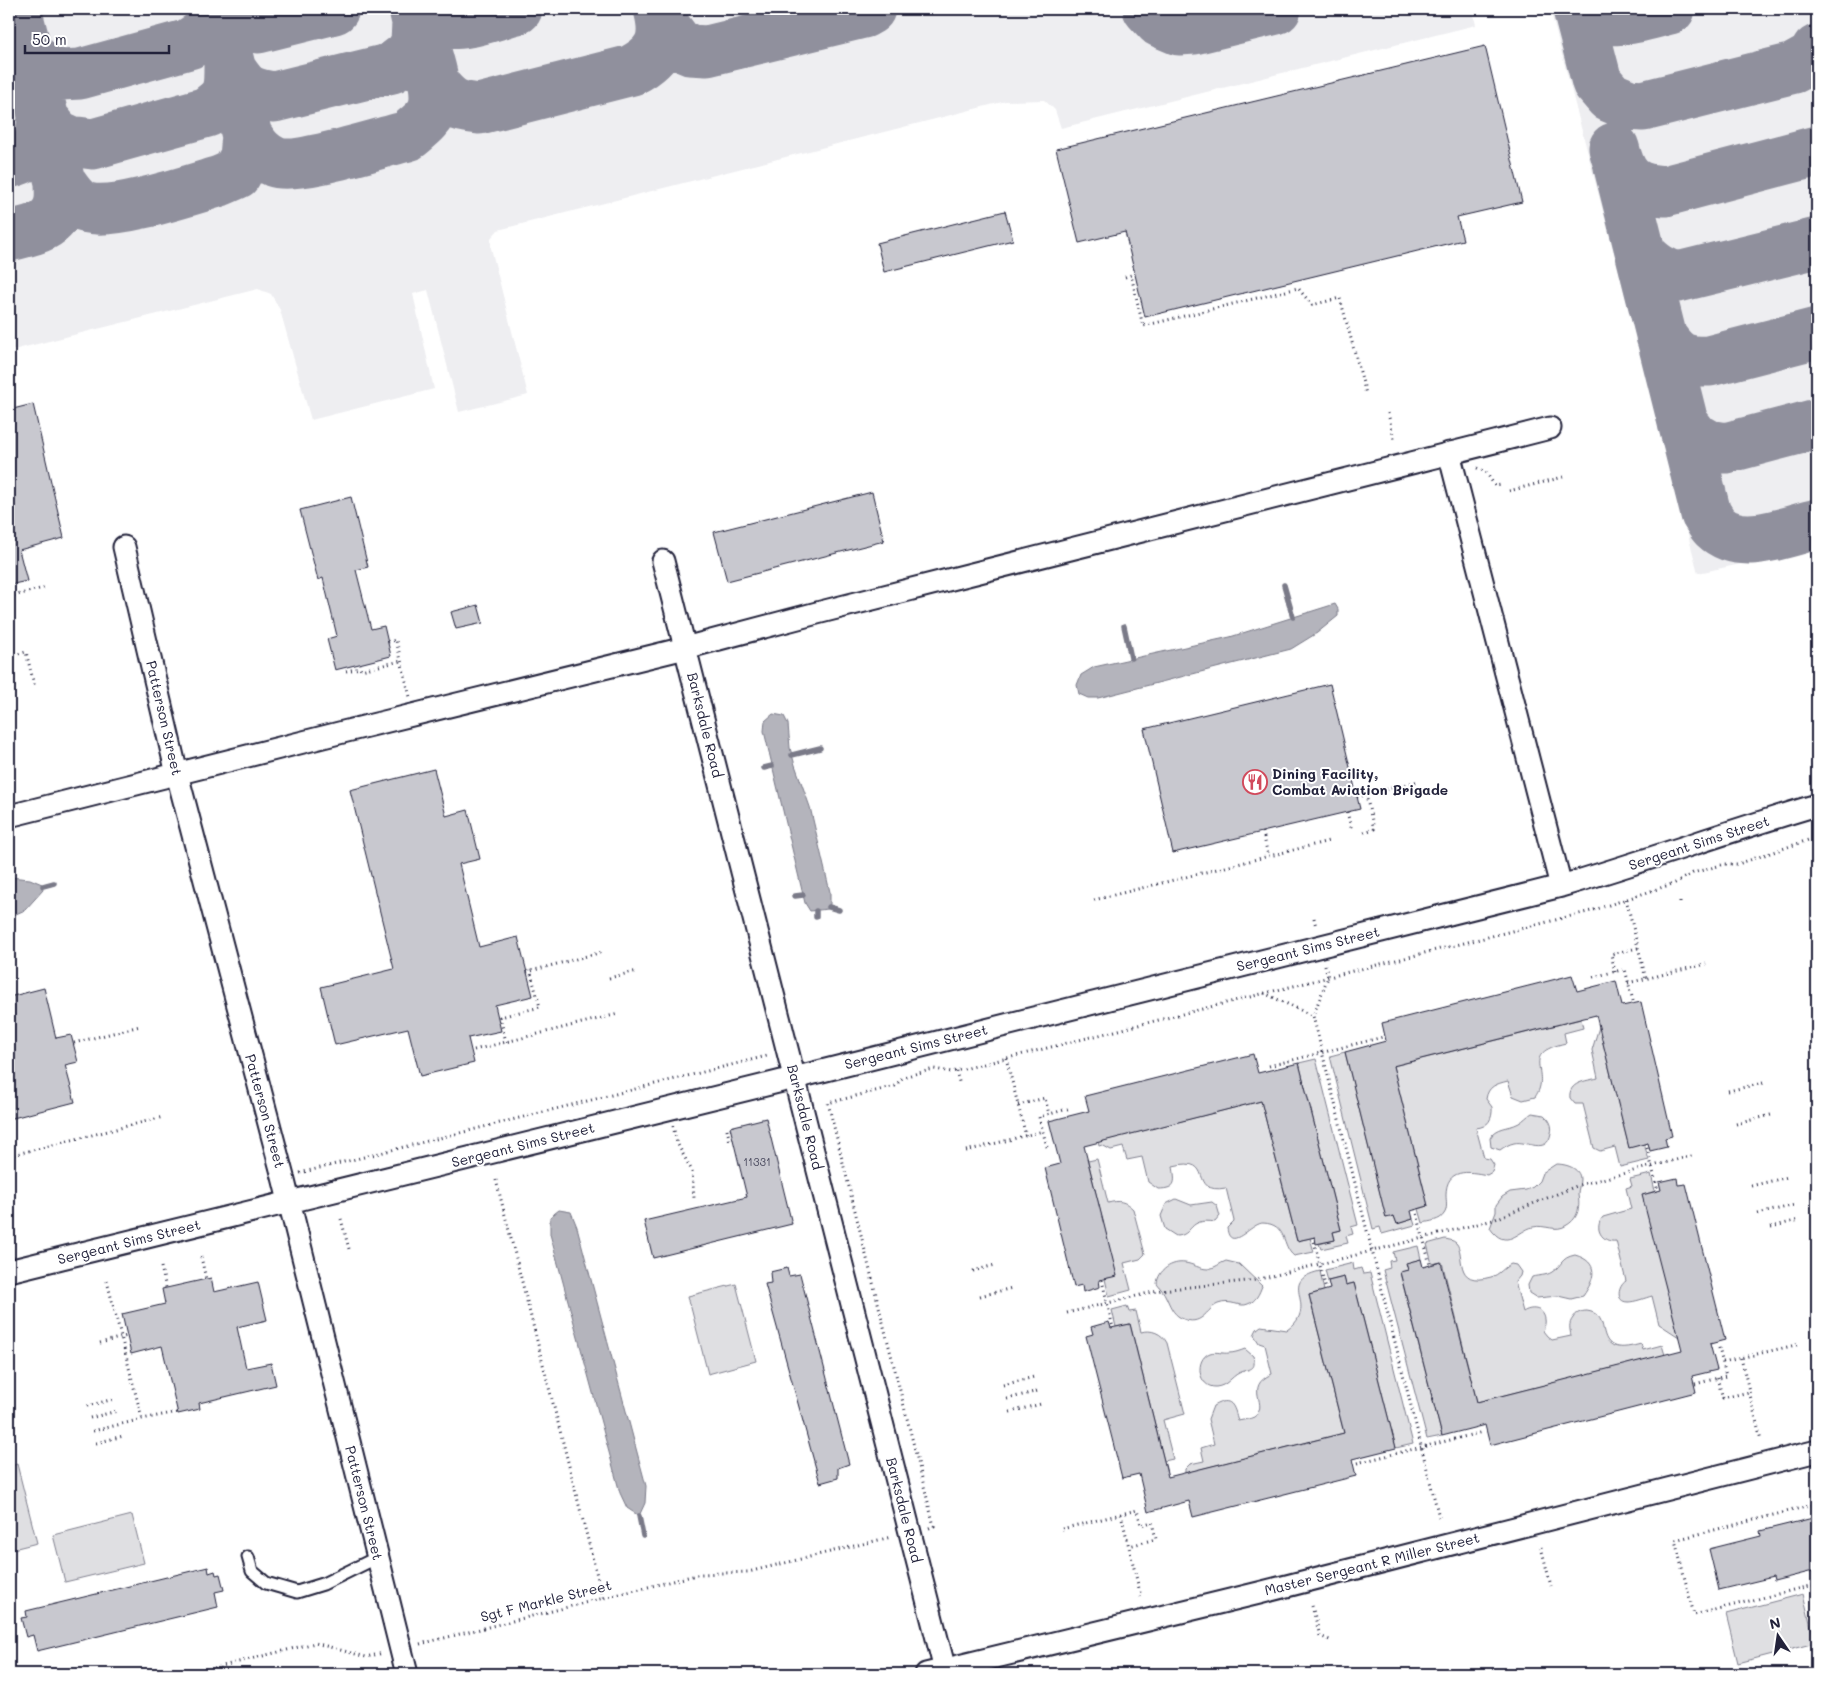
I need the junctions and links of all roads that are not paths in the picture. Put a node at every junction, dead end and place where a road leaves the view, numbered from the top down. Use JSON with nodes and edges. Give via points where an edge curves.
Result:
{"nodes":[{"id":1,"x":1550,"y":428,"type":"dead end"},
{"id":2,"x":1449,"y":453,"type":"junction"},
{"id":3,"x":124,"y":547,"type":"dead end"},
{"id":4,"x":663,"y":561,"type":"dead end"},
{"id":5,"x":685,"y":648,"type":"junction"},
{"id":6,"x":177,"y":774,"type":"junction"},
{"id":7,"x":1817,"y":805,"type":"edge"},
{"id":8,"x":9,"y":816,"type":"edge"},
{"id":9,"x":1561,"y":886,"type":"junction"},
{"id":10,"x":794,"y":1078,"type":"junction"},
{"id":11,"x":289,"y":1202,"type":"junction"},
{"id":12,"x":9,"y":1271,"type":"edge"},
{"id":13,"x":1817,"y":1451,"type":"edge"},
{"id":14,"x":248,"y":1557,"type":"dead end"},
{"id":15,"x":378,"y":1558,"type":"junction"},
{"id":16,"x":939,"y":1673,"type":"edge"},
{"id":17,"x":407,"y":1674,"type":"edge"}],
"edges":[{"from":1,"to":2,"type":"street"},
{"from":2,"to":5,"type":"street"},
{"from":2,"to":9,"type":"street"},
{"from":3,"to":6,"type":"street","name":"Patterson Street"},
{"from":4,"to":5,"type":"street","name":"Barksdale Road"},
{"from":5,"to":6,"type":"street"},
{"from":5,"to":10,"type":"street","name":"Barksdale Road"},
{"from":6,"to":8,"type":"street"},
{"from":6,"to":11,"type":"street","name":"Patterson Street"},
{"from":7,"to":9,"type":"street","name":"Sergeant Sims Street"},
{"from":9,"to":10,"type":"street","name":"Sergeant Sims Street"},
{"from":10,"to":11,"type":"street","name":"Sergeant Sims Street"},
{"from":10,"to":16,"type":"street","name":"Barksdale Road","via":[[910,1532]]},
{"from":11,"to":12,"type":"street","name":"Sergeant Sims Street"},
{"from":11,"to":15,"type":"street","name":"Patterson Street"},
{"from":13,"to":16,"type":"street","name":"Master Sergeant R Miller Street"},
{"from":14,"to":15,"type":"lane","via":[[252,1571],[266,1583],[297,1592],[323,1584]]},
{"from":15,"to":17,"type":"street","name":"Patterson Street"}]}
